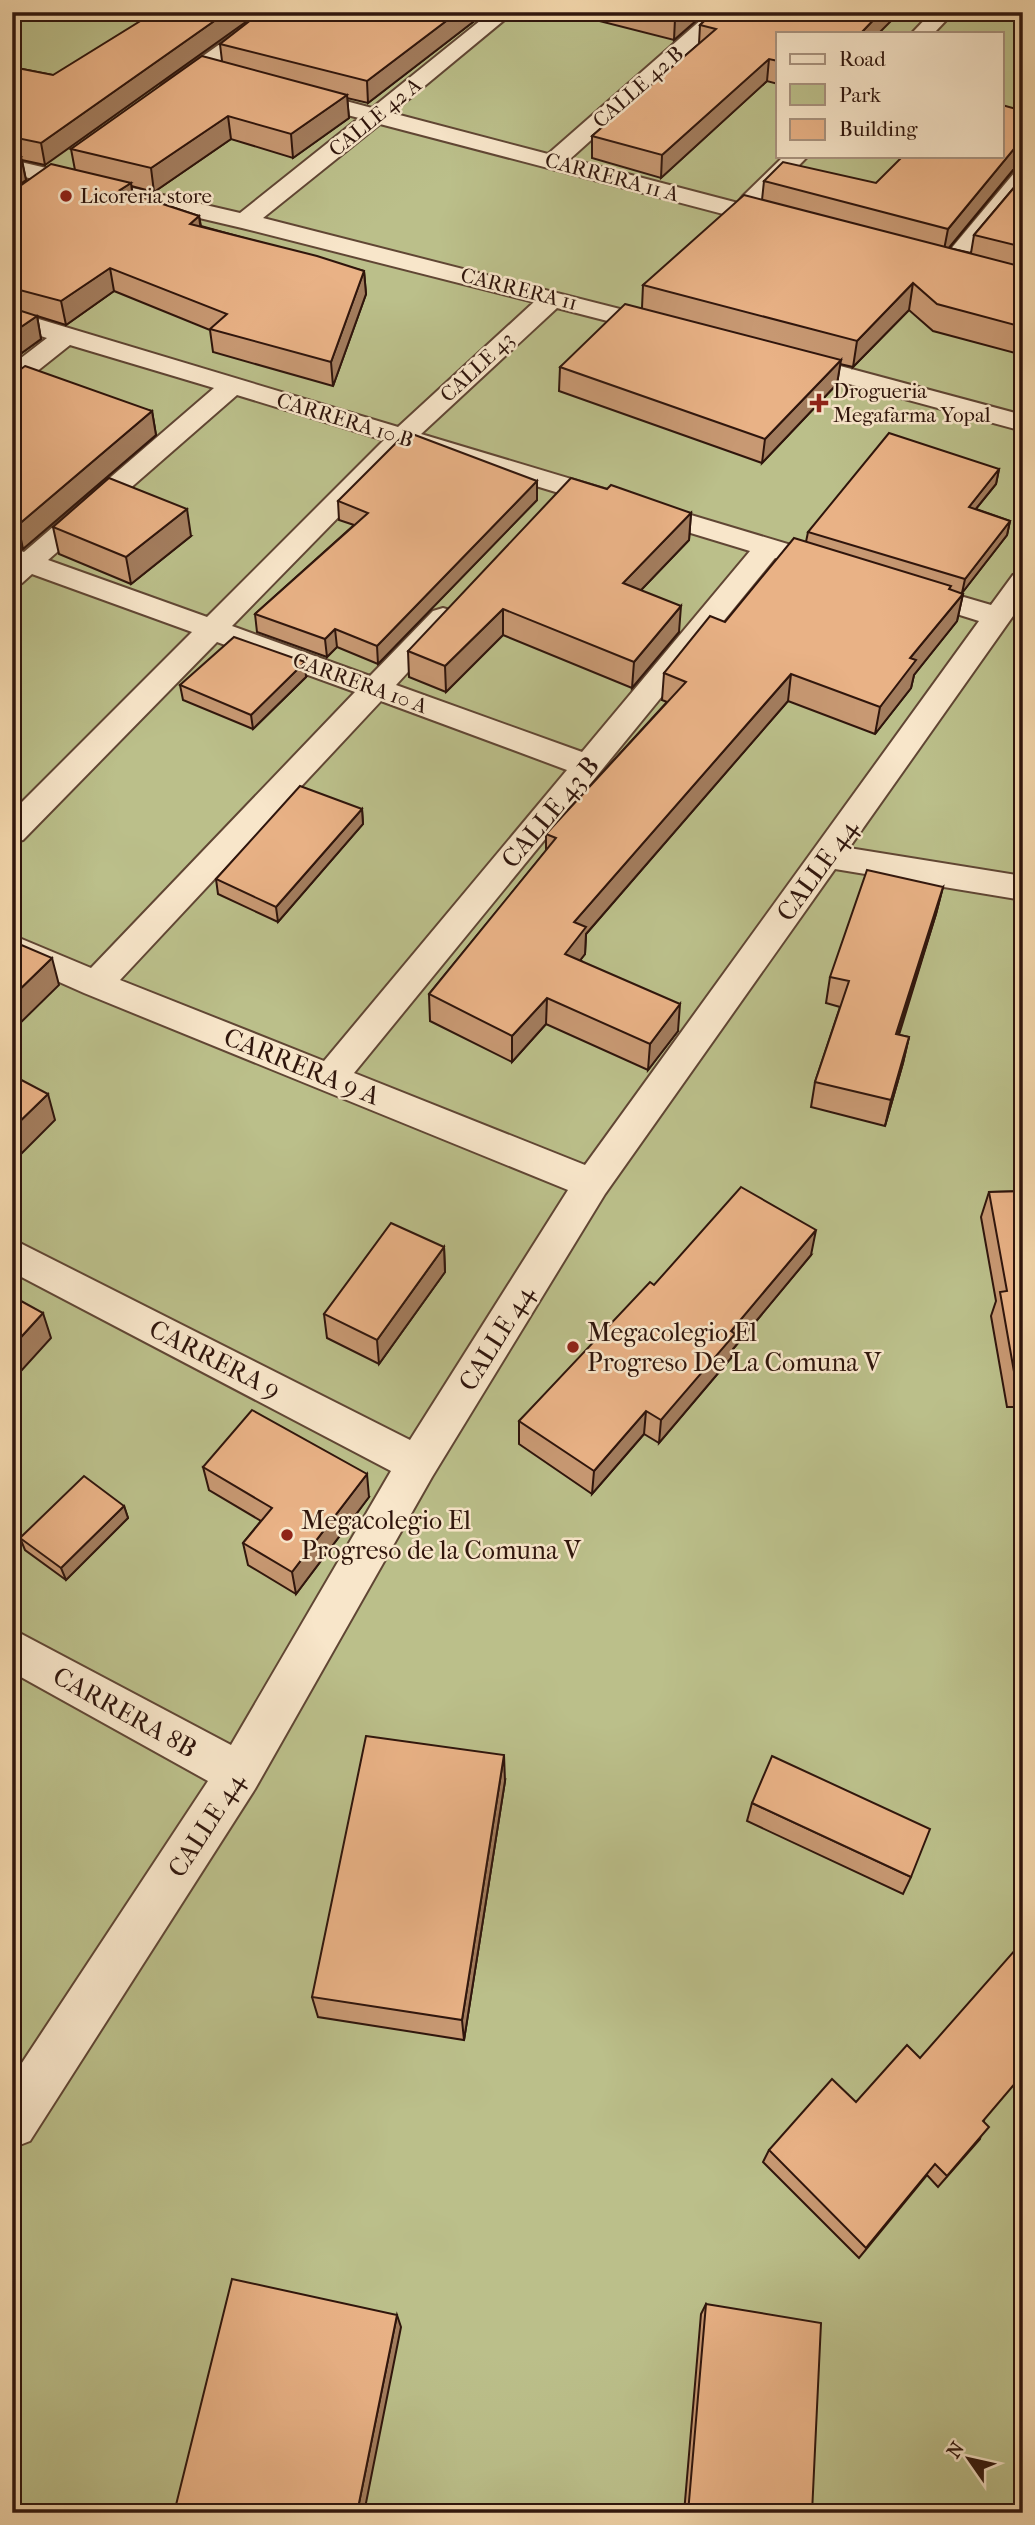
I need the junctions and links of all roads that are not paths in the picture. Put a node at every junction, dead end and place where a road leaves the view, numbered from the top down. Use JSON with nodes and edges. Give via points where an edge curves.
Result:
{"nodes":[{"id":1,"x":279,"y":12,"type":"edge"},
{"id":2,"x":504,"y":12,"type":"edge"},
{"id":3,"x":723,"y":12,"type":"edge"},
{"id":4,"x":944,"y":12,"type":"edge"},
{"id":5,"x":923,"y":32,"type":"edge"},
{"id":6,"x":201,"y":69,"type":"junction"},
{"id":7,"x":226,"y":76,"type":"edge"},
{"id":8,"x":276,"y":89,"type":"edge"},
{"id":9,"x":147,"y":107,"type":"edge"},
{"id":10,"x":377,"y":116,"type":"junction"},
{"id":11,"x":795,"y":158,"type":"edge"},
{"id":12,"x":72,"y":161,"type":"edge"},
{"id":13,"x":553,"y":162,"type":"junction"},
{"id":14,"x":12,"y":167,"type":"edge"},
{"id":15,"x":1023,"y":177,"type":"edge"},
{"id":16,"x":41,"y":183,"type":"junction"},
{"id":17,"x":740,"y":211,"type":"junction"},
{"id":18,"x":245,"y":221,"type":"junction"},
{"id":19,"x":805,"y":229,"type":"edge"},
{"id":20,"x":923,"y":260,"type":"edge"},
{"id":21,"x":949,"y":267,"type":"junction"},
{"id":22,"x":974,"y":273,"type":"edge"},
{"id":23,"x":553,"y":298,"type":"junction"},
{"id":24,"x":12,"y":319,"type":"edge"},
{"id":25,"x":687,"y":333,"type":"edge"},
{"id":26,"x":66,"y":335,"type":"junction"},
{"id":27,"x":768,"y":355,"type":"edge"},
{"id":28,"x":12,"y":378,"type":"edge"},
{"id":29,"x":232,"y":386,"type":"junction"},
{"id":30,"x":1023,"y":423,"type":"edge"},
{"id":31,"x":402,"y":437,"type":"junction"},
{"id":32,"x":768,"y":548,"type":"junction"},
{"id":33,"x":18,"y":566,"type":"edge"},
{"id":34,"x":1023,"y":581,"type":"edge"},
{"id":35,"x":462,"y":598,"type":"edge"},
{"id":36,"x":999,"y":617,"type":"junction"},
{"id":37,"x":212,"y":629,"type":"junction"},
{"id":38,"x":375,"y":688,"type":"junction"},
{"id":39,"x":589,"y":766,"type":"junction"},
{"id":40,"x":12,"y":832,"type":"edge"},
{"id":41,"x":827,"y":856,"type":"junction"},
{"id":42,"x":1023,"y":888,"type":"edge"},
{"id":43,"x":12,"y":947,"type":"edge"},
{"id":44,"x":96,"y":984,"type":"junction"},
{"id":45,"x":331,"y":1077,"type":"junction"},
{"id":46,"x":592,"y":1184,"type":"junction"},
{"id":47,"x":12,"y":1254,"type":"edge"},
{"id":48,"x":417,"y":1464,"type":"junction"},
{"id":49,"x":12,"y":1649,"type":"edge"},
{"id":50,"x":239,"y":1774,"type":"junction"},
{"id":51,"x":14,"y":2118,"type":"edge"}],
"edges":[{"from":1,"to":6,"type":"street"},
{"from":2,"to":10,"type":"street","name":"CALLE 42 A"},
{"from":3,"to":13,"type":"street","name":"CALLE 42 B"},
{"from":4,"to":5,"type":"street"},
{"from":6,"to":7,"type":"street"},
{"from":6,"to":9,"type":"street"},
{"from":8,"to":10,"type":"street","name":"CARRERA 11 A"},
{"from":10,"to":13,"type":"street","name":"CARRERA 11 A"},
{"from":10,"to":18,"type":"street","name":"CALLE 42 A"},
{"from":11,"to":17,"type":"street"},
{"from":12,"to":16,"type":"street"},
{"from":13,"to":17,"type":"street","name":"CARRERA 11 A"},
{"from":14,"to":16,"type":"street","name":"CARRERA 11"},
{"from":15,"to":21,"type":"street"},
{"from":16,"to":18,"type":"street","name":"CARRERA 11"},
{"from":17,"to":19,"type":"street","name":"CARRERA 11 A"},
{"from":18,"to":23,"type":"street","name":"CARRERA 11"},
{"from":20,"to":21,"type":"street"},
{"from":21,"to":22,"type":"street"},
{"from":23,"to":25,"type":"street","name":"CARRERA 11"},
{"from":23,"to":31,"type":"street","name":"CALLE 43"},
{"from":24,"to":26,"type":"street","name":"CARRERA 10 B"},
{"from":26,"to":28,"type":"street"},
{"from":26,"to":29,"type":"street","name":"CARRERA 10 B"},
{"from":27,"to":30,"type":"street"},
{"from":29,"to":31,"type":"street","name":"CARRERA 10 B"},
{"from":29,"to":33,"type":"street"},
{"from":31,"to":32,"type":"street","name":"CARRERA 10 B","via":[[559,497]]},
{"from":31,"to":37,"type":"street","name":"CALLE 43"},
{"from":32,"to":36,"type":"street","name":"CARRERA 10 B"},
{"from":32,"to":39,"type":"street","name":"CALLE 43 B"},
{"from":33,"to":37,"type":"street","name":"CARRERA 10 A"},
{"from":34,"to":36,"type":"street","name":"CALLE 44"},
{"from":35,"to":38,"type":"street"},
{"from":36,"to":41,"type":"street","name":"CALLE 44"},
{"from":37,"to":38,"type":"street","name":"CARRERA 10 A"},
{"from":37,"to":40,"type":"street","name":"CALLE 43"},
{"from":38,"to":39,"type":"street","name":"CARRERA 10 A"},
{"from":38,"to":44,"type":"street"},
{"from":39,"to":45,"type":"street","name":"CALLE 43 B"},
{"from":41,"to":42,"type":"street"},
{"from":41,"to":46,"type":"street","name":"CALLE 44"},
{"from":43,"to":44,"type":"street","name":"CARRERA 9 A"},
{"from":44,"to":45,"type":"street","name":"CARRERA 9 A"},
{"from":45,"to":46,"type":"street","name":"CARRERA 9 A"},
{"from":46,"to":48,"type":"street","name":"CALLE 44"},
{"from":47,"to":48,"type":"street","name":"CARRERA 9"},
{"from":48,"to":50,"type":"street","name":"CALLE 44"},
{"from":49,"to":50,"type":"street","name":"CARRERA 8B"},
{"from":50,"to":51,"type":"street","name":"CALLE 44"}]}
